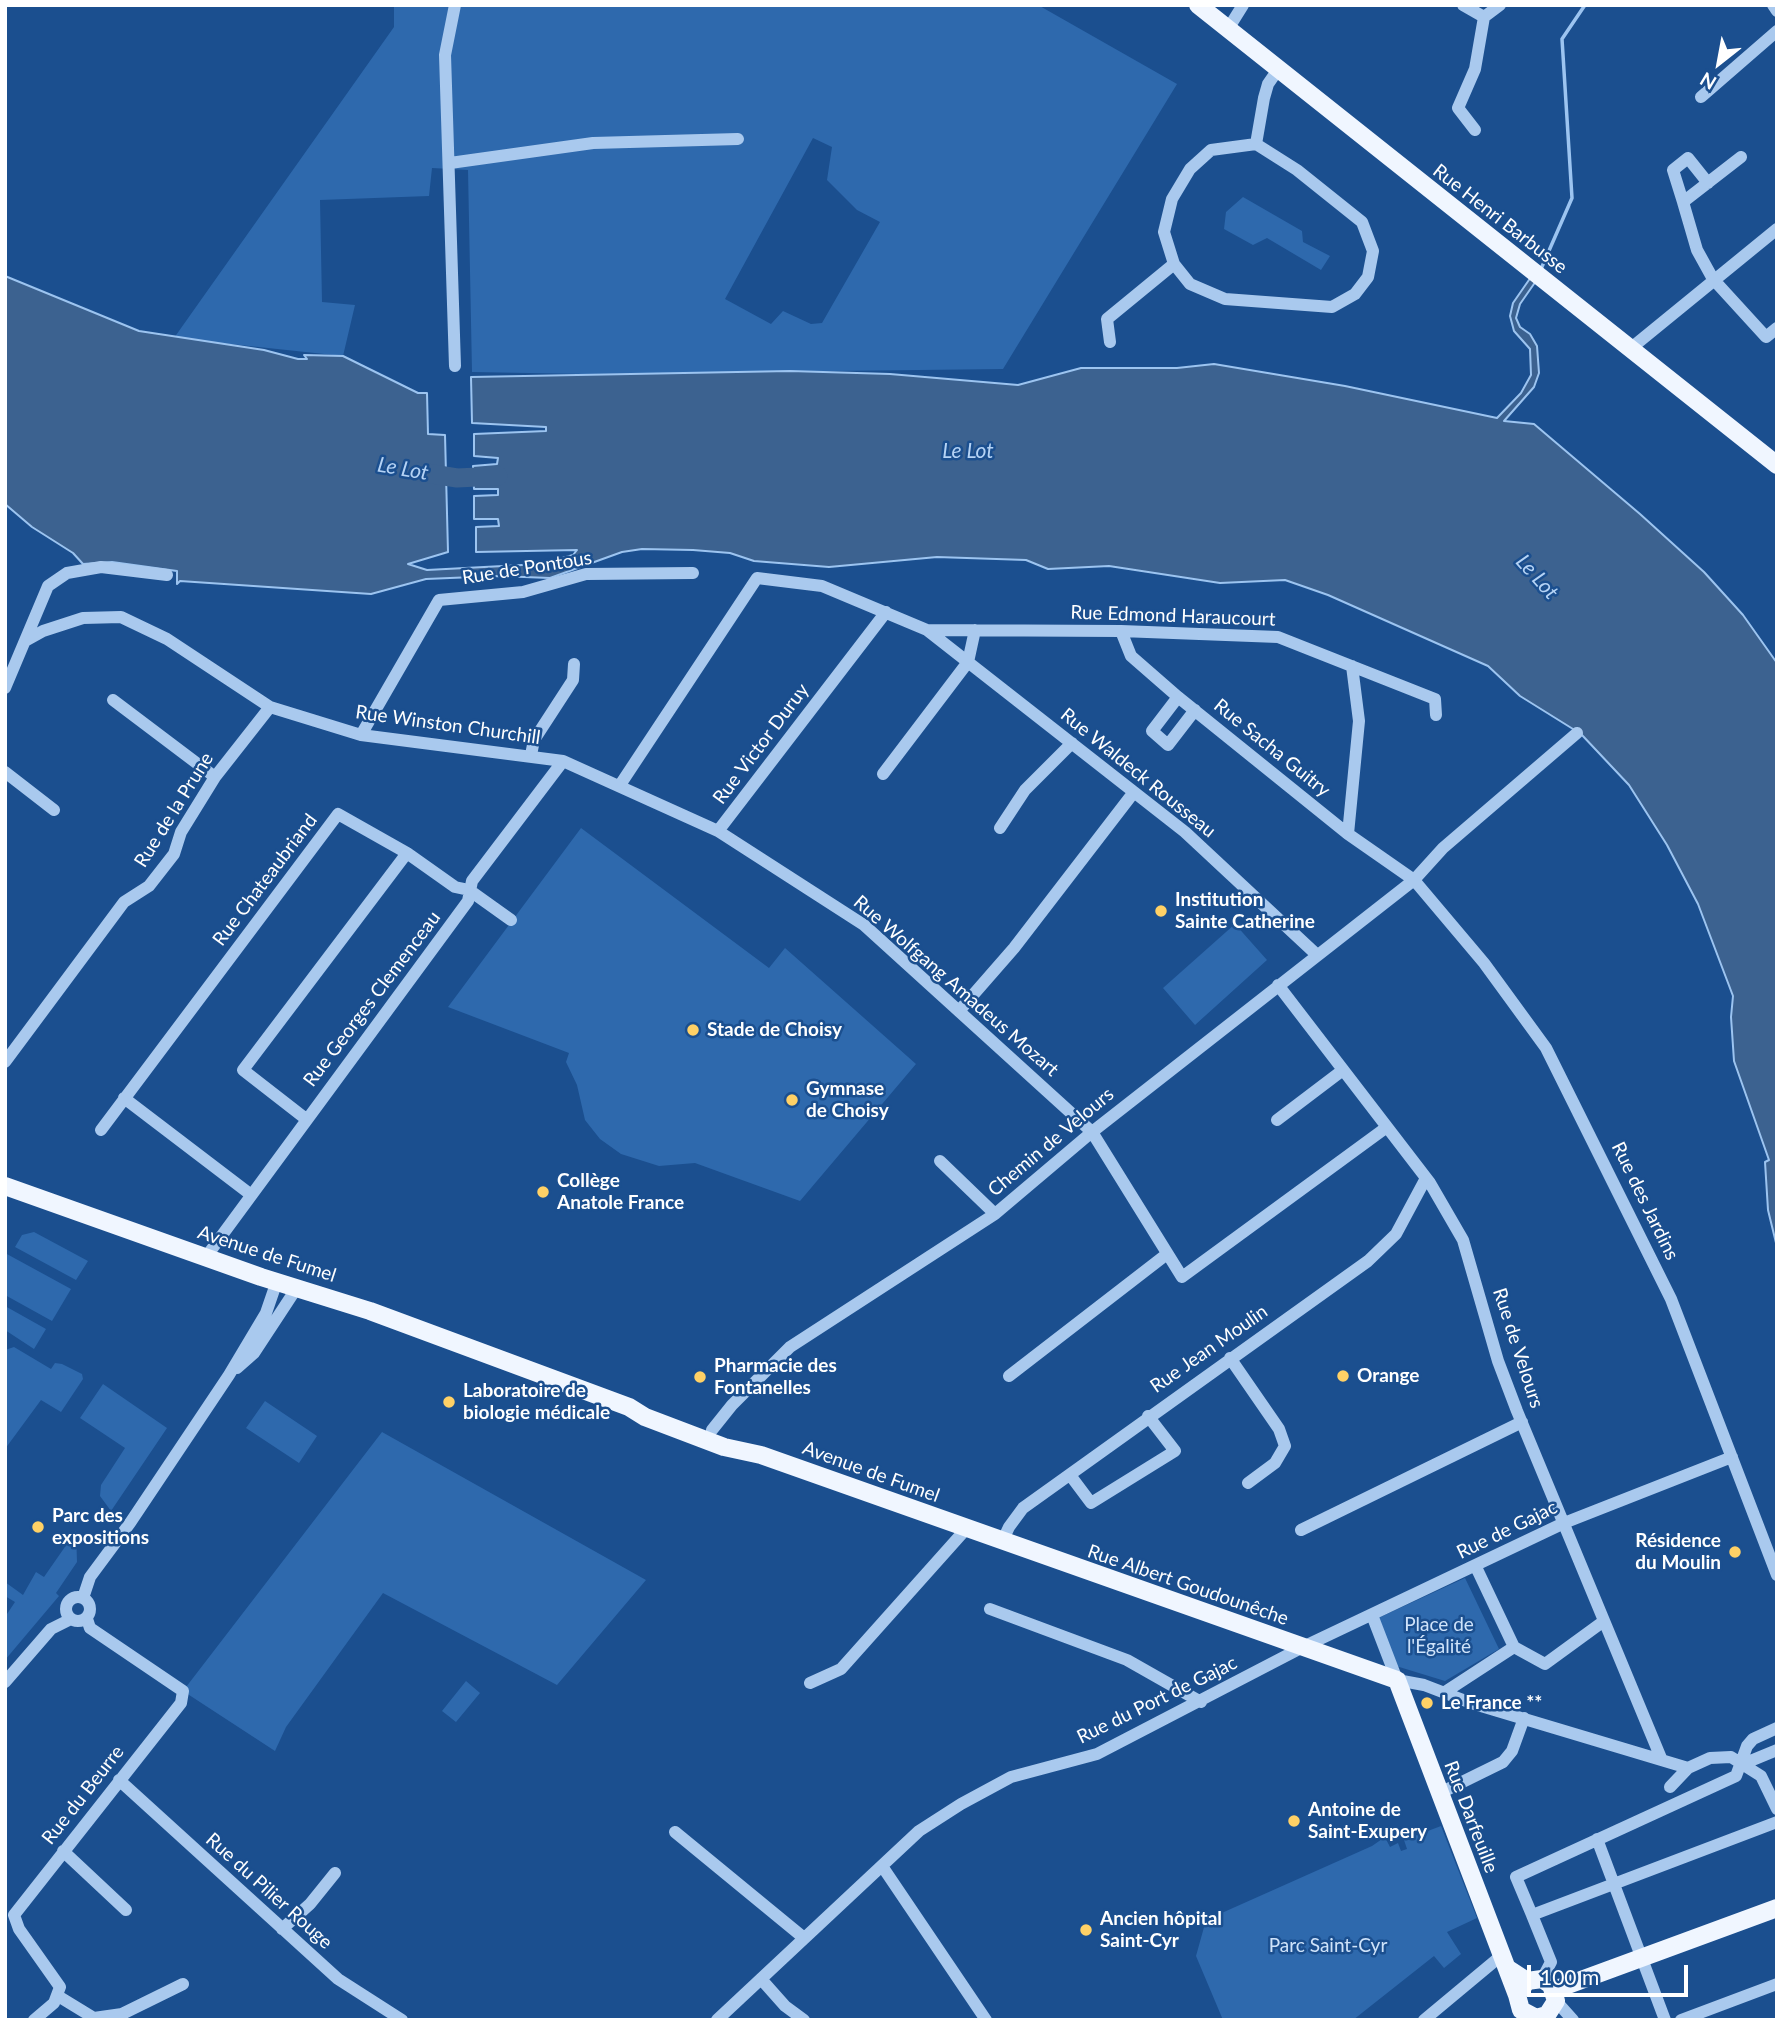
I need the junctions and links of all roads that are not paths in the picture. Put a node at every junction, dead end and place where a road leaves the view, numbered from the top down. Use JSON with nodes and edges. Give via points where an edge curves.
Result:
{"nodes":[{"id":1,"x":455,"y":5,"type":"edge"},
{"id":2,"x":1198,"y":5,"type":"edge"},
{"id":3,"x":1243,"y":5,"type":"edge"},
{"id":4,"x":1463,"y":5,"type":"edge"},
{"id":5,"x":1500,"y":5,"type":"edge"},
{"id":6,"x":1773,"y":5,"type":"edge"},
{"id":7,"x":1777,"y":11,"type":"edge"},
{"id":8,"x":1484,"y":17,"type":"junction"},
{"id":9,"x":1228,"y":29,"type":"junction"},
{"id":10,"x":1777,"y":31,"type":"edge"},
{"id":11,"x":1278,"y":71,"type":"junction"},
{"id":12,"x":1701,"y":96,"type":"dead end"},
{"id":13,"x":1475,"y":130,"type":"dead end"},
{"id":14,"x":738,"y":139,"type":"dead end"},
{"id":15,"x":1256,"y":144,"type":"junction"},
{"id":16,"x":1741,"y":157,"type":"dead end"},
{"id":17,"x":450,"y":163,"type":"junction"},
{"id":18,"x":1708,"y":183,"type":"junction"},
{"id":19,"x":1684,"y":202,"type":"junction"},
{"id":20,"x":1777,"y":229,"type":"edge"},
{"id":21,"x":1174,"y":264,"type":"junction"},
{"id":22,"x":1713,"y":279,"type":"junction"},
{"id":23,"x":1777,"y":328,"type":"edge"},
{"id":24,"x":1110,"y":342,"type":"dead end"},
{"id":25,"x":1630,"y":349,"type":"junction"},
{"id":26,"x":455,"y":366,"type":"dead end"},
{"id":27,"x":1774,"y":457,"type":"edge"},
{"id":28,"x":693,"y":573,"type":"dead end"},
{"id":29,"x":167,"y":576,"type":"dead end"},
{"id":30,"x":886,"y":612,"type":"junction"},
{"id":31,"x":928,"y":630,"type":"junction"},
{"id":32,"x":975,"y":630,"type":"junction"},
{"id":33,"x":1121,"y":631,"type":"junction"},
{"id":34,"x":25,"y":641,"type":"junction"},
{"id":35,"x":968,"y":662,"type":"junction"},
{"id":36,"x":574,"y":664,"type":"dead end"},
{"id":37,"x":1352,"y":666,"type":"junction"},
{"id":38,"x":9,"y":669,"type":"edge"},
{"id":39,"x":5,"y":688,"type":"edge"},
{"id":40,"x":1178,"y":697,"type":"junction"},
{"id":41,"x":113,"y":700,"type":"dead end"},
{"id":42,"x":270,"y":707,"type":"junction"},
{"id":43,"x":1195,"y":710,"type":"junction"},
{"id":44,"x":1436,"y":715,"type":"dead end"},
{"id":45,"x":1577,"y":733,"type":"dead end"},
{"id":46,"x":361,"y":735,"type":"junction"},
{"id":47,"x":1072,"y":743,"type":"junction"},
{"id":48,"x":531,"y":755,"type":"junction"},
{"id":49,"x":564,"y":761,"type":"junction"},
{"id":50,"x":5,"y":772,"type":"edge"},
{"id":51,"x":883,"y":774,"type":"dead end"},
{"id":52,"x":215,"y":777,"type":"junction"},
{"id":53,"x":620,"y":785,"type":"junction"},
{"id":54,"x":1134,"y":792,"type":"junction"},
{"id":55,"x":54,"y":810,"type":"dead end"},
{"id":56,"x":1000,"y":828,"type":"dead end"},
{"id":57,"x":718,"y":831,"type":"junction"},
{"id":58,"x":1348,"y":834,"type":"junction"},
{"id":59,"x":407,"y":853,"type":"junction"},
{"id":60,"x":1414,"y":880,"type":"junction"},
{"id":61,"x":469,"y":890,"type":"junction"},
{"id":62,"x":511,"y":920,"type":"dead end"},
{"id":63,"x":1317,"y":955,"type":"junction"},
{"id":64,"x":1278,"y":985,"type":"junction"},
{"id":65,"x":959,"y":1011,"type":"junction"},
{"id":66,"x":5,"y":1062,"type":"edge"},
{"id":67,"x":1343,"y":1070,"type":"junction"},
{"id":68,"x":124,"y":1098,"type":"junction"},
{"id":69,"x":306,"y":1119,"type":"junction"},
{"id":70,"x":1277,"y":1119,"type":"dead end"},
{"id":71,"x":1387,"y":1127,"type":"junction"},
{"id":72,"x":101,"y":1130,"type":"dead end"},
{"id":73,"x":1092,"y":1132,"type":"junction"},
{"id":74,"x":940,"y":1161,"type":"dead end"},
{"id":75,"x":1426,"y":1178,"type":"junction"},
{"id":76,"x":5,"y":1186,"type":"edge"},
{"id":77,"x":250,"y":1194,"type":"junction"},
{"id":78,"x":995,"y":1214,"type":"junction"},
{"id":79,"x":1167,"y":1254,"type":"junction"},
{"id":80,"x":206,"y":1258,"type":"junction"},
{"id":81,"x":277,"y":1281,"type":"junction"},
{"id":82,"x":298,"y":1286,"type":"junction"},
{"id":83,"x":1230,"y":1358,"type":"junction"},
{"id":84,"x":229,"y":1375,"type":"junction"},
{"id":85,"x":1009,"y":1376,"type":"dead end"},
{"id":86,"x":1148,"y":1416,"type":"junction"},
{"id":87,"x":1522,"y":1422,"type":"junction"},
{"id":88,"x":710,"y":1435,"type":"junction"},
{"id":89,"x":1732,"y":1457,"type":"junction"},
{"id":90,"x":1070,"y":1475,"type":"junction"},
{"id":91,"x":1248,"y":1483,"type":"dead end"},
{"id":92,"x":1564,"y":1523,"type":"junction"},
{"id":93,"x":965,"y":1529,"type":"junction"},
{"id":94,"x":1301,"y":1530,"type":"dead end"},
{"id":95,"x":1002,"y":1542,"type":"junction"},
{"id":96,"x":1476,"y":1567,"type":"junction"},
{"id":97,"x":1777,"y":1575,"type":"edge"},
{"id":98,"x":83,"y":1598,"type":"junction"},
{"id":99,"x":990,"y":1609,"type":"dead end"},
{"id":100,"x":1372,"y":1615,"type":"junction"},
{"id":101,"x":71,"y":1619,"type":"junction"},
{"id":102,"x":87,"y":1619,"type":"junction"},
{"id":103,"x":1604,"y":1621,"type":"junction"},
{"id":104,"x":1303,"y":1647,"type":"junction"},
{"id":105,"x":1517,"y":1649,"type":"junction"},
{"id":106,"x":1397,"y":1680,"type":"junction"},
{"id":107,"x":5,"y":1682,"type":"edge"},
{"id":108,"x":810,"y":1683,"type":"dead end"},
{"id":109,"x":1445,"y":1692,"type":"junction"},
{"id":110,"x":1201,"y":1702,"type":"junction"},
{"id":111,"x":1524,"y":1718,"type":"junction"},
{"id":112,"x":1777,"y":1728,"type":"edge"},
{"id":113,"x":1777,"y":1750,"type":"edge"},
{"id":114,"x":1661,"y":1758,"type":"junction"},
{"id":115,"x":1748,"y":1767,"type":"junction"},
{"id":116,"x":1688,"y":1768,"type":"junction"},
{"id":117,"x":119,"y":1780,"type":"junction"},
{"id":118,"x":1670,"y":1787,"type":"dead end"},
{"id":119,"x":1440,"y":1793,"type":"junction"},
{"id":120,"x":1777,"y":1809,"type":"edge"},
{"id":121,"x":1777,"y":1822,"type":"edge"},
{"id":122,"x":675,"y":1832,"type":"dead end"},
{"id":123,"x":1597,"y":1839,"type":"junction"},
{"id":124,"x":64,"y":1851,"type":"junction"},
{"id":125,"x":882,"y":1866,"type":"junction"},
{"id":126,"x":335,"y":1874,"type":"dead end"},
{"id":127,"x":1615,"y":1886,"type":"junction"},
{"id":128,"x":1777,"y":1908,"type":"edge"},
{"id":129,"x":126,"y":1910,"type":"dead end"},
{"id":130,"x":1532,"y":1915,"type":"junction"},
{"id":131,"x":282,"y":1930,"type":"junction"},
{"id":132,"x":804,"y":1938,"type":"junction"},
{"id":133,"x":1642,"y":1959,"type":"junction"},
{"id":134,"x":1504,"y":1961,"type":"junction"},
{"id":135,"x":761,"y":1979,"type":"junction"},
{"id":136,"x":183,"y":1984,"type":"dead end"},
{"id":137,"x":1777,"y":1984,"type":"edge"},
{"id":138,"x":1539,"y":1989,"type":"junction"},
{"id":139,"x":58,"y":1996,"type":"junction"},
{"id":140,"x":1714,"y":2014,"type":"edge"},
{"id":141,"x":1533,"y":2018,"type":"edge"},
{"id":142,"x":34,"y":2020,"type":"edge"},
{"id":143,"x":402,"y":2020,"type":"edge"},
{"id":144,"x":717,"y":2020,"type":"edge"},
{"id":145,"x":804,"y":2020,"type":"edge"},
{"id":146,"x":986,"y":2020,"type":"edge"},
{"id":147,"x":1424,"y":2020,"type":"edge"},
{"id":148,"x":1573,"y":2020,"type":"edge"},
{"id":149,"x":1665,"y":2020,"type":"edge"},
{"id":150,"x":1681,"y":2020,"type":"edge"}],
"edges":[{"from":1,"to":17,"type":"street","via":[[445,55]]},
{"from":2,"to":9,"type":"main road","name":"Rue Henri Barbusse"},
{"from":3,"to":9,"type":"street"},
{"from":4,"to":8,"type":"street"},
{"from":5,"to":8,"type":"street"},
{"from":6,"to":7,"type":"street"},
{"from":8,"to":13,"type":"street","via":[[1475,69],[1458,108]]},
{"from":9,"to":11,"type":"main road","name":"Rue Henri Barbusse"},
{"from":10,"to":12,"type":"street"},
{"from":11,"to":15,"type":"street","via":[[1268,84]]},
{"from":11,"to":25,"type":"main road","name":"Rue Henri Barbusse"},
{"from":14,"to":17,"type":"street","via":[[593,143]]},
{"from":15,"to":21,"type":"street","via":[[1211,150],[1190,169],[1172,199],[1164,232]]},
{"from":15,"to":21,"type":"street","via":[[1362,222],[1373,251],[1368,277],[1355,294],[1332,307],[1313,307],[1224,299],[1190,284]]},
{"from":16,"to":18,"type":"street"},
{"from":17,"to":26,"type":"street"},
{"from":18,"to":19,"type":"street"},
{"from":18,"to":19,"type":"street","via":[[1688,158],[1672,170]]},
{"from":19,"to":22,"type":"street","via":[[1697,250]]},
{"from":20,"to":22,"type":"street"},
{"from":21,"to":24,"type":"street","via":[[1107,319]]},
{"from":22,"to":23,"type":"street","via":[[1766,337]]},
{"from":22,"to":25,"type":"street"},
{"from":25,"to":27,"type":"main road","name":"Rue Henri Barbusse"},
{"from":28,"to":46,"type":"street","name":"Rue de Pontous","via":[[586,574],[523,592],[439,600]]},
{"from":29,"to":34,"type":"street","via":[[101,567],[67,573],[48,586]]},
{"from":30,"to":31,"type":"street","name":"Rue Edmond Haraucourt"},
{"from":30,"to":53,"type":"street","via":[[822,586],[757,578]]},
{"from":30,"to":57,"type":"street","name":"Rue Victor Duruy"},
{"from":31,"to":32,"type":"street","name":"Rue Edmond Haraucourt"},
{"from":31,"to":35,"type":"street","name":"Rue Waldeck Rousseau"},
{"from":32,"to":33,"type":"street","name":"Rue Edmond Haraucourt"},
{"from":32,"to":35,"type":"street"},
{"from":33,"to":37,"type":"street","name":"Rue Edmond Haraucourt","via":[[1278,637]]},
{"from":33,"to":40,"type":"street","name":"Rue Sacha Guitry","via":[[1131,656]]},
{"from":34,"to":38,"type":"street"},
{"from":34,"to":42,"type":"street","name":"Rue Winston Churchill","via":[[83,618],[121,617],[167,639]]},
{"from":35,"to":47,"type":"street","name":"Rue Waldeck Rousseau"},
{"from":35,"to":51,"type":"street"},
{"from":36,"to":48,"type":"street","via":[[573,680],[534,740]]},
{"from":37,"to":44,"type":"street","name":"Rue Edmond Haraucourt","via":[[1435,699]]},
{"from":37,"to":58,"type":"street","via":[[1359,720]]},
{"from":38,"to":39,"type":"street"},
{"from":40,"to":43,"type":"street","name":"Rue Sacha Guitry"},
{"from":40,"to":43,"type":"street","via":[[1152,731],[1168,745]]},
{"from":41,"to":52,"type":"street"},
{"from":42,"to":46,"type":"street","name":"Rue Winston Churchill"},
{"from":42,"to":52,"type":"street","name":"Rue de la Prune"},
{"from":43,"to":58,"type":"street","name":"Rue Sacha Guitry"},
{"from":45,"to":60,"type":"street","name":"Chemin de Velours","via":[[1443,848]]},
{"from":46,"to":48,"type":"street","name":"Rue Winston Churchill"},
{"from":47,"to":54,"type":"street","name":"Rue Waldeck Rousseau"},
{"from":47,"to":56,"type":"street","via":[[1025,790]]},
{"from":48,"to":49,"type":"street","name":"Rue Winston Churchill"},
{"from":49,"to":53,"type":"street","name":"Rue Victor Duruy"},
{"from":49,"to":61,"type":"street","name":"Rue Georges Clemenceau"},
{"from":50,"to":55,"type":"street"},
{"from":52,"to":66,"type":"street","name":"Rue de la Prune","via":[[181,832],[174,853],[149,886],[124,902]]},
{"from":53,"to":57,"type":"street","name":"Rue Victor Duruy"},
{"from":54,"to":63,"type":"street","name":"Rue Waldeck Rousseau","via":[[1185,832]]},
{"from":54,"to":65,"type":"street"},
{"from":57,"to":65,"type":"street","name":"Rue Wolfgang Amadeus Mozart","via":[[864,925]]},
{"from":58,"to":60,"type":"street","name":"Rue Sacha Guitry"},
{"from":59,"to":61,"type":"street","name":"Rue Chateaubriand","via":[[455,887]]},
{"from":59,"to":68,"type":"street","name":"Rue Chateaubriand","via":[[338,814]]},
{"from":59,"to":69,"type":"street","via":[[243,1070]]},
{"from":60,"to":63,"type":"street","name":"Chemin de Velours"},
{"from":60,"to":89,"type":"street","name":"Rue des Jardins","via":[[1484,963],[1546,1048],[1671,1298]]},
{"from":61,"to":62,"type":"street","name":"Rue Chateaubriand"},
{"from":61,"to":69,"type":"street","name":"Rue Georges Clemenceau","via":[[468,901]]},
{"from":63,"to":64,"type":"street","name":"Chemin de Velours"},
{"from":64,"to":67,"type":"street","name":"Rue de Velours"},
{"from":64,"to":73,"type":"street","name":"Chemin de Velours"},
{"from":65,"to":73,"type":"street","name":"Rue Wolfgang Amadeus Mozart"},
{"from":67,"to":70,"type":"street"},
{"from":67,"to":71,"type":"street","name":"Rue de Velours"},
{"from":68,"to":72,"type":"street","name":"Rue Chateaubriand"},
{"from":68,"to":77,"type":"street"},
{"from":69,"to":77,"type":"street","name":"Rue Georges Clemenceau"},
{"from":71,"to":75,"type":"street","name":"Rue de Velours"},
{"from":71,"to":79,"type":"street","name":"Rue Wolfgang Amadeus Mozart","via":[[1182,1277]]},
{"from":73,"to":78,"type":"street","name":"Chemin de Velours"},
{"from":73,"to":79,"type":"street","name":"Rue Wolfgang Amadeus Mozart"},
{"from":74,"to":78,"type":"street"},
{"from":75,"to":83,"type":"street","name":"Rue Jean Moulin","via":[[1396,1234],[1368,1261]]},
{"from":75,"to":87,"type":"street","name":"Rue de Velours","via":[[1462,1240],[1498,1361]]},
{"from":76,"to":80,"type":"main road","name":"Avenue de Fumel"},
{"from":77,"to":80,"type":"street","name":"Rue Georges Clemenceau"},
{"from":78,"to":88,"type":"street","name":"Chemin de Velours","via":[[790,1347]]},
{"from":79,"to":85,"type":"street"},
{"from":80,"to":81,"type":"main road","name":"Avenue de Fumel"},
{"from":81,"to":82,"type":"main road","name":"Avenue de Fumel"},
{"from":81,"to":84,"type":"street","via":[[266,1313]]},
{"from":82,"to":84,"type":"street","via":[[254,1353]]},
{"from":82,"to":88,"type":"main road","name":"Avenue de Fumel","via":[[629,1407],[645,1417]]},
{"from":83,"to":86,"type":"street","name":"Rue Jean Moulin"},
{"from":83,"to":91,"type":"street","via":[[1279,1429],[1285,1446],[1275,1463]]},
{"from":84,"to":98,"type":"street","via":[[90,1577]]},
{"from":86,"to":90,"type":"street","name":"Rue Jean Moulin"},
{"from":86,"to":90,"type":"street","via":[[1175,1451],[1091,1503]]},
{"from":87,"to":92,"type":"street","name":"Rue de Velours"},
{"from":87,"to":94,"type":"street"},
{"from":88,"to":93,"type":"main road","name":"Avenue de Fumel"},
{"from":89,"to":92,"type":"street","name":"Rue de Gajac"},
{"from":89,"to":97,"type":"street","name":"Rue des Jardins"},
{"from":90,"to":95,"type":"street","name":"Rue Jean Moulin","via":[[1023,1508]]},
{"from":92,"to":96,"type":"street","name":"Rue de Gajac"},
{"from":92,"to":103,"type":"street","name":"Rue de Velours"},
{"from":93,"to":95,"type":"main road","name":"Rue Albert Goudounêche"},
{"from":93,"to":108,"type":"street","via":[[841,1669]]},
{"from":95,"to":104,"type":"main road","name":"Rue Albert Goudounêche"},
{"from":96,"to":100,"type":"street","name":"Rue de Gajac"},
{"from":96,"to":105,"type":"street"},
{"from":98,"to":101,"type":"street","via":[[75,1597],[66,1605]]},
{"from":98,"to":102,"type":"street","via":[[91,1607]]},
{"from":99,"to":110,"type":"street","via":[[1127,1660]]},
{"from":100,"to":104,"type":"street","name":"Rue de Gajac"},
{"from":100,"to":106,"type":"street"},
{"from":101,"to":102,"type":"street"},
{"from":101,"to":107,"type":"street","via":[[51,1629]]},
{"from":102,"to":117,"type":"street","name":"Rue du Beurre","via":[[90,1628],[183,1691],[181,1703]]},
{"from":103,"to":105,"type":"street","via":[[1545,1664]]},
{"from":103,"to":114,"type":"street","name":"Rue de Velours"},
{"from":104,"to":106,"type":"main road","name":"Rue Albert Goudounêche"},
{"from":104,"to":110,"type":"street","name":"Rue du Port de Gajac"},
{"from":105,"to":109,"type":"street"},
{"from":106,"to":109,"type":"street"},
{"from":106,"to":119,"type":"main road","name":"Rue Darfeuille"},
{"from":109,"to":111,"type":"street"},
{"from":110,"to":125,"type":"street","name":"Rue du Port de Gajac","via":[[1097,1754],[1011,1777],[919,1831]]},
{"from":111,"to":114,"type":"street"},
{"from":111,"to":119,"type":"street","via":[[1503,1762]]},
{"from":112,"to":115,"type":"street","via":[[1753,1739],[1745,1751]]},
{"from":113,"to":115,"type":"street"},
{"from":114,"to":116,"type":"street"},
{"from":115,"to":116,"type":"street","via":[[1731,1757],[1710,1758]]},
{"from":115,"to":120,"type":"street","via":[[1762,1776]]},
{"from":115,"to":123,"type":"street","via":[[1680,1804]]},
{"from":116,"to":118,"type":"street"},
{"from":117,"to":124,"type":"street","name":"Rue du Beurre"},
{"from":117,"to":131,"type":"street","name":"Rue du Pilier Rouge"},
{"from":119,"to":134,"type":"main road","name":"Rue Darfeuille"},
{"from":121,"to":127,"type":"street"},
{"from":122,"to":132,"type":"street"},
{"from":123,"to":127,"type":"street"},
{"from":123,"to":130,"type":"street","via":[[1516,1877]]},
{"from":124,"to":129,"type":"street"},
{"from":124,"to":139,"type":"street","name":"Rue du Beurre","via":[[14,1914],[19,1929],[60,1987]]},
{"from":125,"to":132,"type":"street","name":"Rue du Port de Gajac"},
{"from":125,"to":146,"type":"street"},
{"from":126,"to":131,"type":"street"},
{"from":127,"to":130,"type":"street"},
{"from":127,"to":133,"type":"street"},
{"from":128,"to":133,"type":"main road"},
{"from":130,"to":138,"type":"street","via":[[1551,1962]]},
{"from":131,"to":143,"type":"street","name":"Rue du Pilier Rouge","via":[[338,1979]]},
{"from":132,"to":135,"type":"street","name":"Rue du Port de Gajac"},
{"from":133,"to":138,"type":"main road"},
{"from":133,"to":149,"type":"street"},
{"from":134,"to":138,"type":"main road"},
{"from":134,"to":147,"type":"street"},
{"from":135,"to":144,"type":"street","name":"Rue du Port de Gajac"},
{"from":135,"to":145,"type":"street"},
{"from":136,"to":139,"type":"street","via":[[122,2014],[94,2018]]},
{"from":137,"to":140,"type":"street"},
{"from":138,"to":141,"type":"main road","via":[[1551,2011]]},
{"from":138,"to":141,"type":"main road","via":[[1518,2005]]},
{"from":138,"to":148,"type":"street"},
{"from":139,"to":142,"type":"street"},
{"from":140,"to":150,"type":"street"}]}
